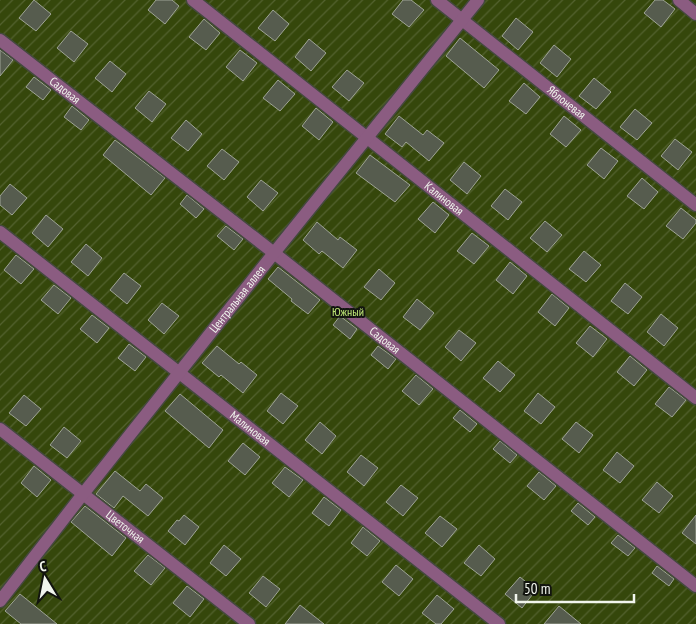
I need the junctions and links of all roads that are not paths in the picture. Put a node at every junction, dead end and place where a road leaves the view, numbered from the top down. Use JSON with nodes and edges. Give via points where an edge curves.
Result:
{"nodes":[{"id":1,"x":193,"y":0,"type":"edge"},
{"id":2,"x":437,"y":0,"type":"edge"},
{"id":3,"x":478,"y":0,"type":"edge"},
{"id":4,"x":679,"y":0,"type":"edge"},
{"id":5,"x":696,"y":14,"type":"edge"},
{"id":6,"x":462,"y":20,"type":"junction"},
{"id":7,"x":0,"y":40,"type":"edge"},
{"id":8,"x":368,"y":138,"type":"junction"},
{"id":9,"x":696,"y":205,"type":"edge"},
{"id":10,"x":0,"y":232,"type":"edge"},
{"id":11,"x":274,"y":253,"type":"junction"},
{"id":12,"x":180,"y":373,"type":"junction"},
{"id":13,"x":696,"y":398,"type":"edge"},
{"id":14,"x":0,"y":429,"type":"edge"},
{"id":15,"x":83,"y":494,"type":"junction"},
{"id":16,"x":696,"y":586,"type":"edge"},
{"id":17,"x":0,"y":601,"type":"edge"},
{"id":18,"x":250,"y":624,"type":"edge"},
{"id":19,"x":499,"y":624,"type":"edge"}],
"edges":[{"from":1,"to":8,"type":"street","name":"Калиновая"},
{"from":2,"to":6,"type":"street","name":"Яблоневая"},
{"from":3,"to":6,"type":"street","name":"Центральная аллея"},
{"from":4,"to":5,"type":"street"},
{"from":6,"to":8,"type":"street","name":"Центральная аллея"},
{"from":6,"to":9,"type":"street","name":"Яблоневая"},
{"from":7,"to":11,"type":"street","name":"Садовая"},
{"from":8,"to":11,"type":"street","name":"Центральная аллея"},
{"from":8,"to":13,"type":"street","name":"Калиновая"},
{"from":10,"to":12,"type":"street","name":"Малиновая"},
{"from":11,"to":12,"type":"street","name":"Центральная аллея"},
{"from":11,"to":16,"type":"street","name":"Садовая"},
{"from":12,"to":15,"type":"street","name":"Центральная аллея"},
{"from":12,"to":19,"type":"street","name":"Малиновая"},
{"from":14,"to":15,"type":"street","name":"Цветочная"},
{"from":15,"to":17,"type":"street","name":"Центральная аллея"},
{"from":15,"to":18,"type":"street","name":"Цветочная"}]}
